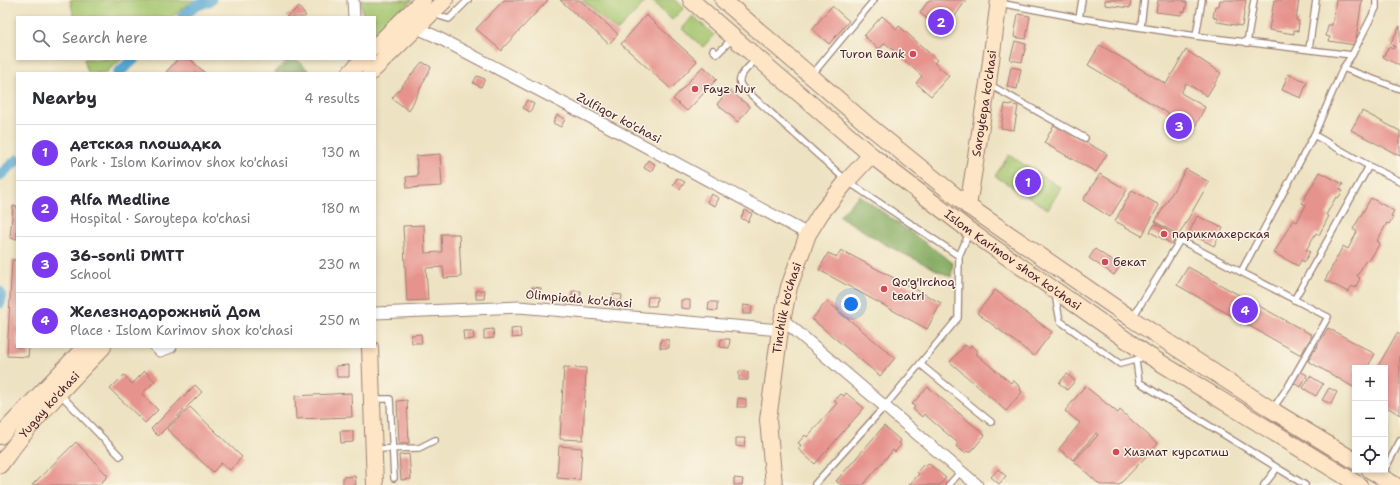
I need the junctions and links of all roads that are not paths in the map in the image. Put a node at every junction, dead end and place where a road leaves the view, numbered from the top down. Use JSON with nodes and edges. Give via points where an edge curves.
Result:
{"nodes":[{"id":1,"x":353,"y":0,"type":"edge"},
{"id":2,"x":445,"y":0,"type":"edge"},
{"id":3,"x":468,"y":0,"type":"edge"},
{"id":4,"x":691,"y":0,"type":"edge"},
{"id":5,"x":723,"y":0,"type":"edge"},
{"id":6,"x":874,"y":0,"type":"edge"},
{"id":7,"x":1082,"y":0,"type":"edge"},
{"id":8,"x":1144,"y":0,"type":"edge"},
{"id":9,"x":1202,"y":0,"type":"edge"},
{"id":10,"x":1254,"y":0,"type":"edge"},
{"id":11,"x":1316,"y":0,"type":"edge"},
{"id":12,"x":1376,"y":0,"type":"edge"},
{"id":13,"x":999,"y":1,"type":"edge"},
{"id":14,"x":427,"y":7,"type":"edge"},
{"id":15,"x":354,"y":16,"type":"edge"},
{"id":16,"x":1079,"y":18,"type":"junction"},
{"id":17,"x":1141,"y":26,"type":"junction"},
{"id":18,"x":417,"y":28,"type":"junction"},
{"id":19,"x":1196,"y":36,"type":"junction"},
{"id":20,"x":733,"y":37,"type":"junction"},
{"id":21,"x":1247,"y":43,"type":"junction"},
{"id":22,"x":376,"y":46,"type":"edge"},
{"id":23,"x":712,"y":50,"type":"dead end"},
{"id":24,"x":1309,"y":50,"type":"junction"},
{"id":25,"x":1352,"y":55,"type":"junction"},
{"id":26,"x":376,"y":56,"type":"edge"},
{"id":27,"x":757,"y":58,"type":"junction"},
{"id":28,"x":370,"y":60,"type":"edge"},
{"id":29,"x":360,"y":67,"type":"edge"},
{"id":30,"x":1343,"y":68,"type":"junction"},
{"id":31,"x":811,"y":76,"type":"junction"},
{"id":32,"x":988,"y":84,"type":"junction"},
{"id":33,"x":1400,"y":87,"type":"edge"},
{"id":34,"x":1314,"y":135,"type":"junction"},
{"id":35,"x":1085,"y":138,"type":"dead end"},
{"id":36,"x":871,"y":155,"type":"junction"},
{"id":37,"x":1369,"y":166,"type":"junction"},
{"id":38,"x":846,"y":181,"type":"junction"},
{"id":39,"x":1400,"y":181,"type":"edge"},
{"id":40,"x":968,"y":206,"type":"junction"},
{"id":41,"x":970,"y":231,"type":"junction"},
{"id":42,"x":808,"y":234,"type":"junction"},
{"id":43,"x":959,"y":256,"type":"junction"},
{"id":44,"x":1241,"y":272,"type":"junction"},
{"id":45,"x":1054,"y":290,"type":"junction"},
{"id":46,"x":1294,"y":300,"type":"junction"},
{"id":47,"x":376,"y":313,"type":"edge"},
{"id":48,"x":1132,"y":319,"type":"junction"},
{"id":49,"x":781,"y":325,"type":"junction"},
{"id":50,"x":84,"y":348,"type":"edge"},
{"id":51,"x":102,"y":348,"type":"edge"},
{"id":52,"x":157,"y":348,"type":"edge"},
{"id":53,"x":168,"y":348,"type":"edge"},
{"id":54,"x":370,"y":348,"type":"edge"},
{"id":55,"x":1142,"y":357,"type":"junction"},
{"id":56,"x":920,"y":364,"type":"junction"},
{"id":57,"x":60,"y":393,"type":"junction"},
{"id":58,"x":372,"y":400,"type":"junction"},
{"id":59,"x":885,"y":406,"type":"junction"},
{"id":60,"x":1272,"y":410,"type":"junction"},
{"id":61,"x":991,"y":422,"type":"dead end"},
{"id":62,"x":0,"y":436,"type":"edge"},
{"id":63,"x":435,"y":440,"type":"dead end"},
{"id":64,"x":1400,"y":441,"type":"edge"},
{"id":65,"x":1325,"y":442,"type":"junction"},
{"id":66,"x":374,"y":449,"type":"junction"},
{"id":67,"x":393,"y":449,"type":"junction"},
{"id":68,"x":120,"y":456,"type":"dead end"},
{"id":69,"x":1313,"y":457,"type":"junction"},
{"id":70,"x":1352,"y":459,"type":"edge"},
{"id":71,"x":1388,"y":459,"type":"edge"},
{"id":72,"x":0,"y":465,"type":"edge"},
{"id":73,"x":1278,"y":468,"type":"junction"},
{"id":74,"x":961,"y":471,"type":"junction"},
{"id":75,"x":1382,"y":473,"type":"edge"},
{"id":76,"x":394,"y":478,"type":"dead end"},
{"id":77,"x":375,"y":485,"type":"edge"},
{"id":78,"x":774,"y":485,"type":"edge"},
{"id":79,"x":813,"y":485,"type":"edge"},
{"id":80,"x":950,"y":485,"type":"edge"},
{"id":81,"x":977,"y":485,"type":"edge"},
{"id":82,"x":1264,"y":485,"type":"edge"},
{"id":83,"x":1305,"y":485,"type":"edge"},
{"id":84,"x":1359,"y":485,"type":"edge"},
{"id":85,"x":1395,"y":485,"type":"edge"}],
"edges":[{"from":1,"to":15,"type":"street"},
{"from":2,"to":14,"type":"main road"},
{"from":3,"to":14,"type":"lane","via":[[449,19]]},
{"from":4,"to":20,"type":"main road","name":"Islom Karimov shox ko'chasi"},
{"from":5,"to":31,"type":"main road","name":"Islom Karimov shox ko'chasi"},
{"from":6,"to":31,"type":"lane"},
{"from":7,"to":16,"type":"lane"},
{"from":8,"to":17,"type":"lane"},
{"from":9,"to":19,"type":"lane"},
{"from":10,"to":21,"type":"lane"},
{"from":11,"to":24,"type":"lane"},
{"from":12,"to":25,"type":"lane","via":[[1376,8]]},
{"from":13,"to":16,"type":"lane"},
{"from":13,"to":32,"type":"main road","name":"Saroytepa ko'chasi"},
{"from":14,"to":18,"type":"main road"},
{"from":14,"to":22,"type":"main road"},
{"from":16,"to":17,"type":"lane"},
{"from":17,"to":19,"type":"lane"},
{"from":18,"to":26,"type":"main road"},
{"from":18,"to":42,"type":"street","name":"Zulfiqor ko'chasi","via":[[604,124]]},
{"from":19,"to":21,"type":"lane"},
{"from":20,"to":23,"type":"lane","via":[[717,54]]},
{"from":20,"to":27,"type":"main road","name":"Islom Karimov shox ko'chasi"},
{"from":21,"to":24,"type":"lane"},
{"from":24,"to":25,"type":"lane"},
{"from":25,"to":30,"type":"lane"},
{"from":27,"to":36,"type":"main road","name":"Islom Karimov shox ko'chasi"},
{"from":27,"to":38,"type":"lane","via":[[739,79],[741,86]]},
{"from":28,"to":29,"type":"main road"},
{"from":30,"to":33,"type":"lane"},
{"from":30,"to":34,"type":"lane"},
{"from":31,"to":40,"type":"main road","name":"Islom Karimov shox ko'chasi"},
{"from":32,"to":35,"type":"lane"},
{"from":32,"to":40,"type":"main road","name":"Saroytepa ko'chasi"},
{"from":34,"to":37,"type":"lane"},
{"from":34,"to":44,"type":"lane"},
{"from":36,"to":38,"type":"main road","name":"Tinchlik ko'chasi"},
{"from":36,"to":41,"type":"main road","name":"Islom Karimov shox ko'chasi"},
{"from":37,"to":39,"type":"lane"},
{"from":37,"to":46,"type":"lane"},
{"from":38,"to":42,"type":"main road","name":"Tinchlik ko'chasi"},
{"from":38,"to":43,"type":"lane"},
{"from":40,"to":48,"type":"main road","name":"Islom Karimov shox ko'chasi"},
{"from":41,"to":43,"type":"lane"},
{"from":41,"to":45,"type":"main road","name":"Islom Karimov shox ko'chasi"},
{"from":42,"to":49,"type":"main road","name":"Tinchlik ko'chasi","via":[[789,287]]},
{"from":43,"to":56,"type":"lane","via":[[958,318]]},
{"from":44,"to":46,"type":"lane"},
{"from":44,"to":48,"type":"lane","via":[[1180,240]]},
{"from":45,"to":55,"type":"main road","name":"Islom Karimov shox ko'chasi"},
{"from":45,"to":55,"type":"lane","via":[[1060,321],[1120,364]]},
{"from":46,"to":60,"type":"lane","via":[[1328,317]]},
{"from":47,"to":49,"type":"street","name":"Olimpiada ko'chasi","via":[[519,307]]},
{"from":48,"to":60,"type":"main road","name":"Islom Karimov shox ko'chasi"},
{"from":49,"to":59,"type":"street"},
{"from":49,"to":78,"type":"main road","name":"Tinchlik ko'chasi","via":[[768,420]]},
{"from":50,"to":62,"type":"main road","name":"Yugay ko'chasi"},
{"from":51,"to":57,"type":"main road","name":"Yugay ko'chasi"},
{"from":52,"to":53,"type":"street","via":[[160,351]]},
{"from":54,"to":58,"type":"main road"},
{"from":55,"to":69,"type":"main road","name":"Islom Karimov shox ko'chasi"},
{"from":55,"to":73,"type":"lane","via":[[1140,382]]},
{"from":56,"to":59,"type":"lane"},
{"from":56,"to":61,"type":"lane"},
{"from":57,"to":68,"type":"lane"},
{"from":57,"to":72,"type":"main road","name":"Yugay ko'chasi","via":[[9,451]]},
{"from":58,"to":66,"type":"main road"},
{"from":58,"to":67,"type":"lane","via":[[390,399]]},
{"from":59,"to":74,"type":"street"},
{"from":59,"to":79,"type":"lane"},
{"from":60,"to":65,"type":"main road","name":"Islom Karimov shox ko'chasi"},
{"from":63,"to":67,"type":"lane","via":[[419,448]]},
{"from":64,"to":71,"type":"lane"},
{"from":65,"to":69,"type":"main road","via":[[1326,448],[1322,456]]},
{"from":65,"to":70,"type":"main road","name":"Islom Karimov shox ko'chasi"},
{"from":66,"to":67,"type":"lane"},
{"from":66,"to":77,"type":"main road"},
{"from":67,"to":76,"type":"lane"},
{"from":69,"to":84,"type":"main road","name":"Islom Karimov shox ko'chasi"},
{"from":73,"to":82,"type":"lane"},
{"from":73,"to":83,"type":"lane"},
{"from":74,"to":80,"type":"lane"},
{"from":74,"to":81,"type":"street"},
{"from":75,"to":85,"type":"main road"}]}
